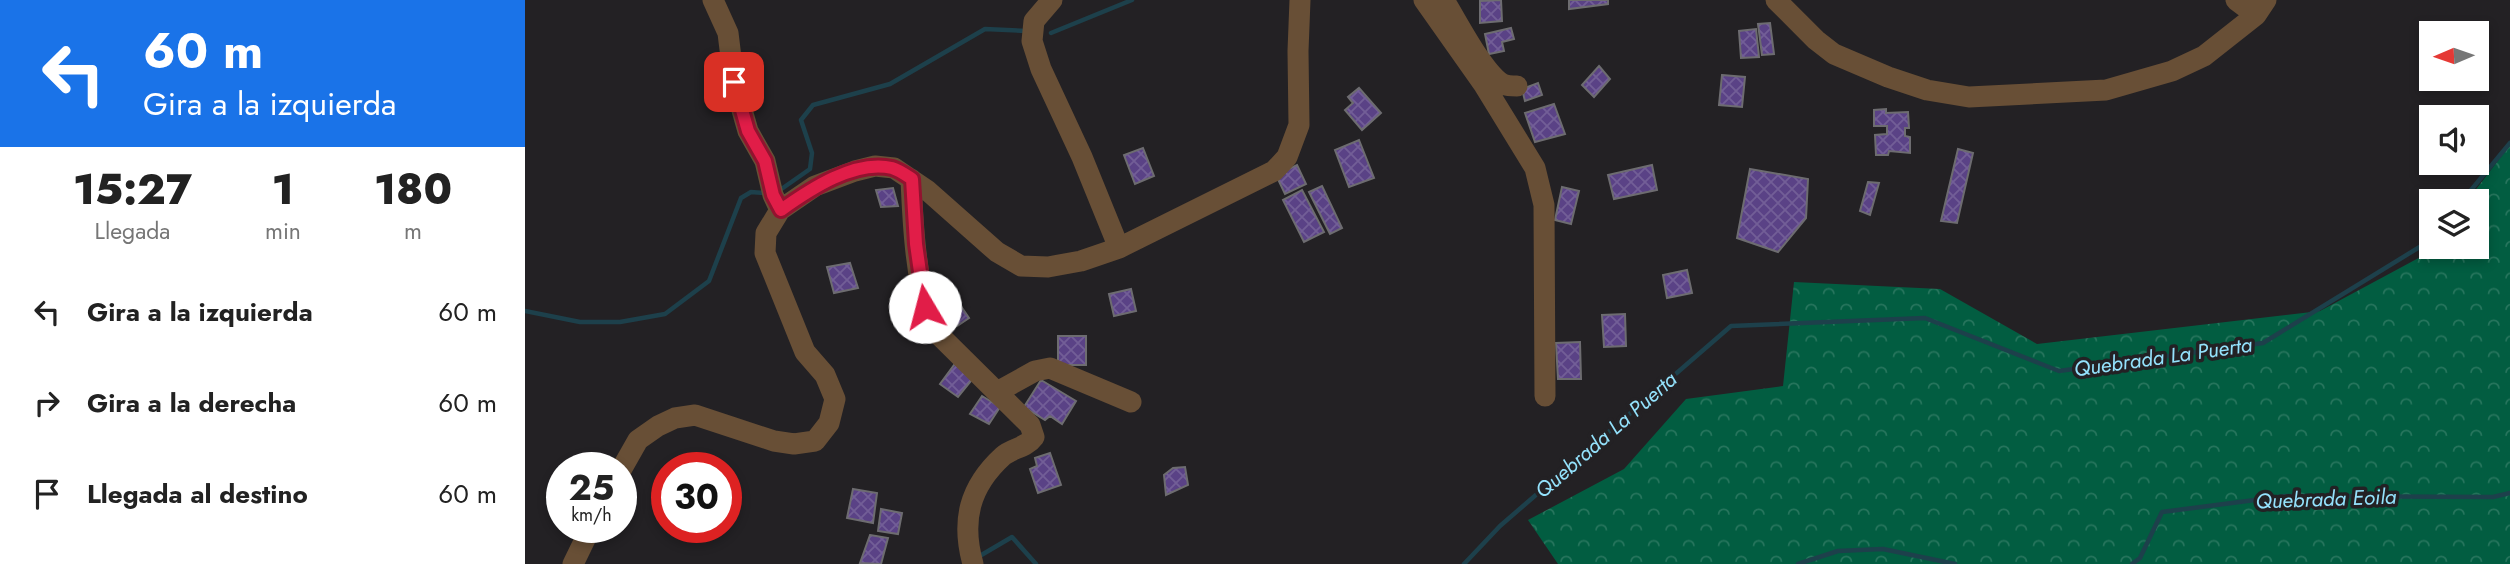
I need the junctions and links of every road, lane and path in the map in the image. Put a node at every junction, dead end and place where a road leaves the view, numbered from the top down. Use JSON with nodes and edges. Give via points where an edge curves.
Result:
{"nodes":[{"id":1,"x":713,"y":0,"type":"edge"},
{"id":2,"x":1052,"y":0,"type":"edge"},
{"id":3,"x":1300,"y":0,"type":"edge"},
{"id":4,"x":1425,"y":0,"type":"edge"},
{"id":5,"x":1444,"y":0,"type":"edge"},
{"id":6,"x":1776,"y":0,"type":"edge"},
{"id":7,"x":2236,"y":0,"type":"edge"},
{"id":8,"x":2261,"y":7,"type":"edge"},
{"id":9,"x":1517,"y":86,"type":"dead end"},
{"id":10,"x":912,"y":179,"type":"junction"},
{"id":11,"x":781,"y":210,"type":"junction"},
{"id":12,"x":1119,"y":248,"type":"junction"},
{"id":13,"x":999,"y":391,"type":"junction"},
{"id":14,"x":1545,"y":396,"type":"dead end"},
{"id":15,"x":1131,"y":402,"type":"dead end"},
{"id":16,"x":631,"y":452,"type":"edge"},
{"id":17,"x":583,"y":543,"type":"edge"},
{"id":18,"x":971,"y":556,"type":"edge"},
{"id":19,"x":572,"y":564,"type":"edge"}],
"edges":[{"from":1,"to":11,"type":"street","via":[[728,33],[734,82],[748,131],[765,161]]},
{"from":2,"to":12,"type":"street","via":[[1034,21],[1032,41]]},
{"from":3,"to":12,"type":"street","via":[[1299,125],[1287,157],[1274,172]]},
{"from":4,"to":14,"type":"street","via":[[1535,168],[1544,205]]},
{"from":5,"to":9,"type":"street","via":[[1499,82]]},
{"from":6,"to":8,"type":"street","via":[[1833,54],[1927,90],[1969,97],[2106,90],[2172,71],[2204,56]]},
{"from":7,"to":8,"type":"street"},
{"from":10,"to":11,"type":"street","via":[[875,166],[815,186]]},
{"from":10,"to":12,"type":"street","via":[[997,252],[1021,266],[1081,261]]},
{"from":10,"to":13,"type":"street","via":[[916,244],[931,327]]},
{"from":11,"to":16,"type":"street","via":[[766,233],[765,253],[806,352],[825,375],[835,399],[829,423],[815,441],[794,444],[695,415],[658,426],[638,440]]},
{"from":13,"to":15,"type":"street","via":[[1035,371],[1051,368]]},
{"from":13,"to":18,"type":"street","via":[[1030,425],[1034,437],[1029,444],[1005,454],[982,478],[970,502],[966,535]]},
{"from":17,"to":19,"type":"street"}]}
